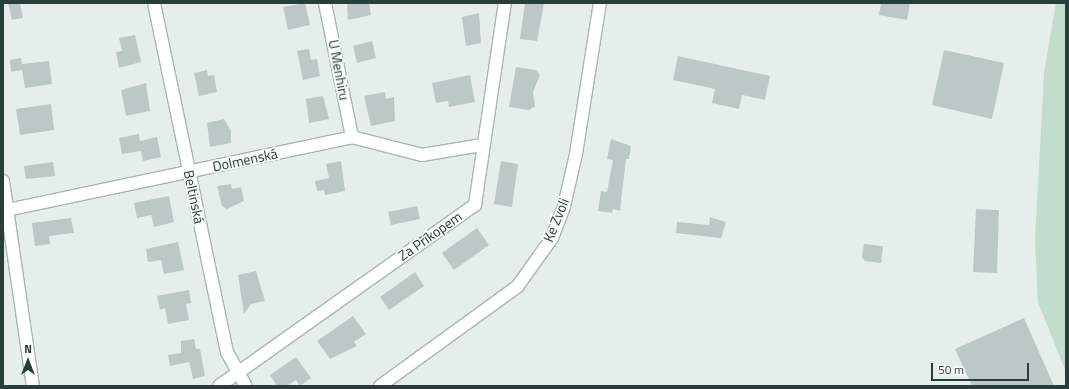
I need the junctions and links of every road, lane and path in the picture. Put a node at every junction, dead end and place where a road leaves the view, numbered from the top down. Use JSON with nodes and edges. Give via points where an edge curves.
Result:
{"nodes":[{"id":1,"x":154,"y":3,"type":"edge"},
{"id":2,"x":325,"y":3,"type":"edge"},
{"id":3,"x":505,"y":3,"type":"edge"},
{"id":4,"x":600,"y":3,"type":"edge"},
{"id":5,"x":352,"y":137,"type":"junction"},
{"id":6,"x":482,"y":145,"type":"junction"},
{"id":7,"x":189,"y":171,"type":"junction"},
{"id":8,"x":3,"y":180,"type":"edge"},
{"id":9,"x":7,"y":210,"type":"junction"},
{"id":10,"x":237,"y":373,"type":"junction"},
{"id":11,"x":33,"y":386,"type":"edge"},
{"id":12,"x":219,"y":386,"type":"edge"},
{"id":13,"x":246,"y":386,"type":"edge"},
{"id":14,"x":380,"y":386,"type":"edge"}],
"edges":[{"from":1,"to":7,"type":"street","name":"Beltinská"},
{"from":2,"to":5,"type":"street","name":"U Menhiru"},
{"from":3,"to":6,"type":"street","name":"Za Příkopem"},
{"from":4,"to":14,"type":"street","name":"Ke Zvoli","via":[[576,154],[564,206],[552,238],[517,287]]},
{"from":5,"to":6,"type":"street","name":"Dolmenská","via":[[422,155]]},
{"from":5,"to":7,"type":"street","name":"Dolmenská"},
{"from":6,"to":10,"type":"street","name":"Za Příkopem","via":[[475,205]]},
{"from":7,"to":9,"type":"street","name":"Dolmenská"},
{"from":7,"to":10,"type":"street","name":"Beltinská","via":[[226,346]]},
{"from":8,"to":9,"type":"street"},
{"from":9,"to":11,"type":"street"},
{"from":10,"to":12,"type":"street","name":"Za Příkopem"},
{"from":10,"to":13,"type":"street","name":"Beltinská"}]}
